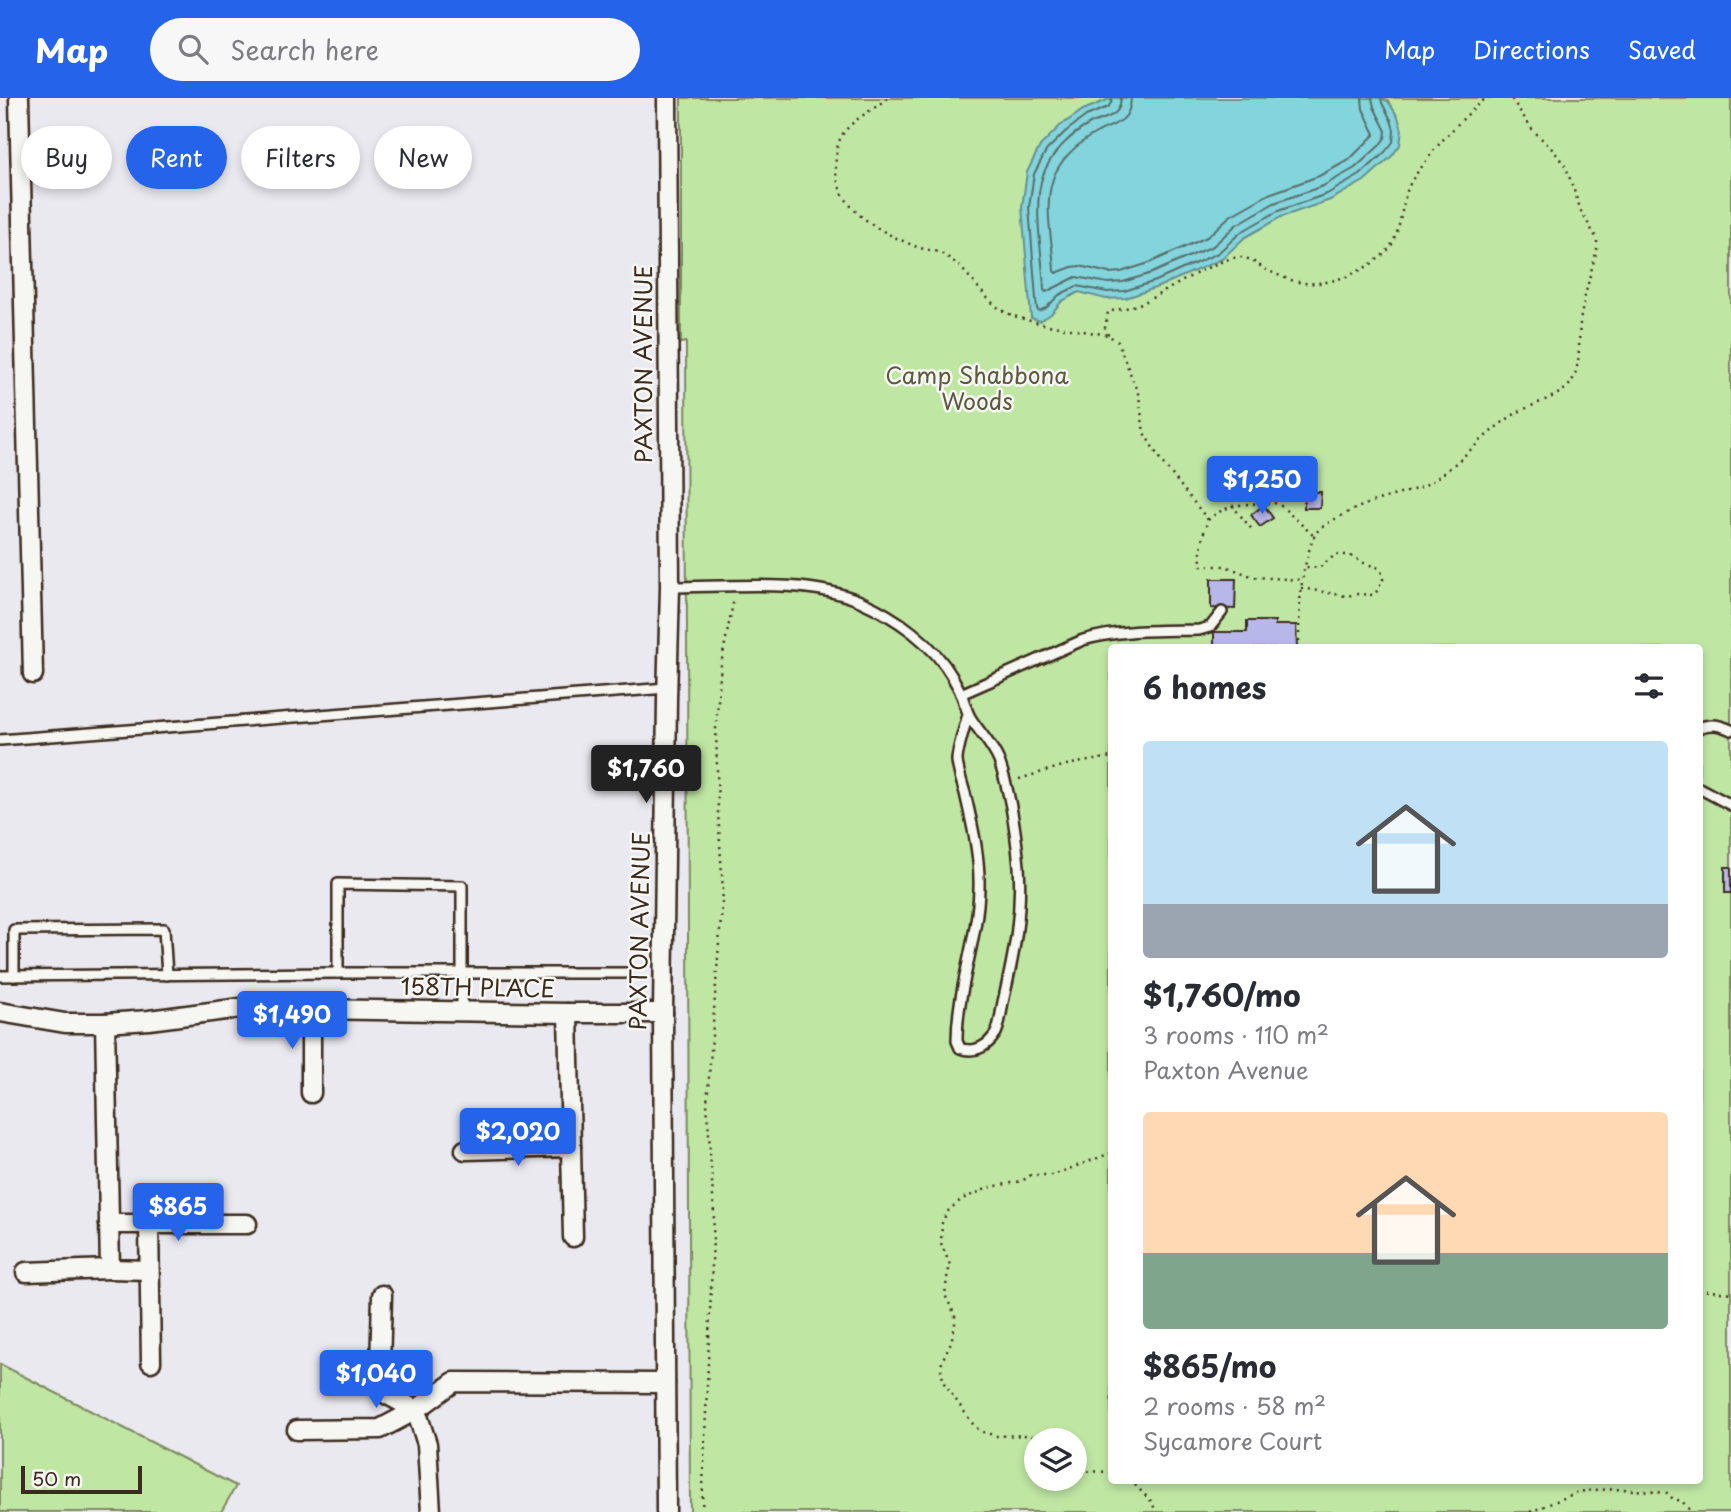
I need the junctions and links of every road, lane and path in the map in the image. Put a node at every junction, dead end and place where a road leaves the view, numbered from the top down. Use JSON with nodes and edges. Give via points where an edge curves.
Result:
{"nodes":[{"id":1,"x":19,"y":98,"type":"edge"},
{"id":2,"x":667,"y":98,"type":"edge"},
{"id":3,"x":887,"y":98,"type":"edge"},
{"id":4,"x":1486,"y":98,"type":"edge"},
{"id":5,"x":1511,"y":98,"type":"edge"},
{"id":6,"x":1108,"y":335,"type":"junction"},
{"id":7,"x":1233,"y":505,"type":"junction"},
{"id":8,"x":1208,"y":520,"type":"junction"},
{"id":9,"x":1253,"y":531,"type":"dead end"},
{"id":10,"x":1315,"y":537,"type":"junction"},
{"id":11,"x":1305,"y":567,"type":"junction"},
{"id":12,"x":1302,"y":580,"type":"junction"},
{"id":13,"x":670,"y":587,"type":"junction"},
{"id":14,"x":735,"y":587,"type":"junction"},
{"id":15,"x":1301,"y":588,"type":"junction"},
{"id":16,"x":1222,"y":612,"type":"dead end"},
{"id":17,"x":1299,"y":644,"type":"edge"},
{"id":18,"x":33,"y":674,"type":"dead end"},
{"id":19,"x":667,"y":688,"type":"junction"},
{"id":20,"x":961,"y":694,"type":"junction"},
{"id":21,"x":968,"y":714,"type":"junction"},
{"id":22,"x":1703,"y":726,"type":"edge"},
{"id":23,"x":1731,"y":730,"type":"edge"},
{"id":24,"x":0,"y":740,"type":"edge"},
{"id":25,"x":1108,"y":758,"type":"edge"},
{"id":26,"x":1005,"y":783,"type":"junction"},
{"id":27,"x":1703,"y":790,"type":"edge"},
{"id":28,"x":1731,"y":805,"type":"edge"},
{"id":29,"x":338,"y":973,"type":"junction"},
{"id":30,"x":462,"y":973,"type":"junction"},
{"id":31,"x":625,"y":974,"type":"dead end"},
{"id":32,"x":167,"y":975,"type":"junction"},
{"id":33,"x":0,"y":976,"type":"edge"},
{"id":34,"x":14,"y":976,"type":"junction"},
{"id":35,"x":311,"y":1010,"type":"junction"},
{"id":36,"x":0,"y":1012,"type":"edge"},
{"id":37,"x":462,"y":1012,"type":"junction"},
{"id":38,"x":568,"y":1013,"type":"junction"},
{"id":39,"x":663,"y":1013,"type":"junction"},
{"id":40,"x":105,"y":1023,"type":"junction"},
{"id":41,"x":311,"y":1093,"type":"dead end"},
{"id":42,"x":570,"y":1147,"type":"junction"},
{"id":43,"x":465,"y":1150,"type":"dead end"},
{"id":44,"x":1108,"y":1154,"type":"edge"},
{"id":45,"x":109,"y":1224,"type":"junction"},
{"id":46,"x":149,"y":1224,"type":"junction"},
{"id":47,"x":247,"y":1224,"type":"dead end"},
{"id":48,"x":573,"y":1237,"type":"dead end"},
{"id":49,"x":110,"y":1269,"type":"junction"},
{"id":50,"x":149,"y":1270,"type":"junction"},
{"id":51,"x":26,"y":1272,"type":"dead end"},
{"id":52,"x":1703,"y":1290,"type":"edge"},
{"id":53,"x":1731,"y":1293,"type":"edge"},
{"id":54,"x":382,"y":1295,"type":"dead end"},
{"id":55,"x":151,"y":1362,"type":"dead end"},
{"id":56,"x":665,"y":1382,"type":"junction"},
{"id":57,"x":416,"y":1410,"type":"junction"},
{"id":58,"x":297,"y":1430,"type":"dead end"},
{"id":59,"x":1024,"y":1435,"type":"edge"},
{"id":60,"x":1087,"y":1471,"type":"edge"},
{"id":61,"x":1108,"y":1472,"type":"edge"},
{"id":62,"x":1134,"y":1484,"type":"edge"},
{"id":63,"x":431,"y":1512,"type":"edge"},
{"id":64,"x":666,"y":1512,"type":"edge"},
{"id":65,"x":702,"y":1512,"type":"edge"},
{"id":66,"x":1156,"y":1512,"type":"edge"},
{"id":67,"x":1530,"y":1512,"type":"edge"},
{"id":68,"x":1691,"y":1512,"type":"edge"}],
"edges":[{"from":1,"to":18,"type":"street"},
{"from":2,"to":13,"type":"street","name":"PAXTON AVENUE"},
{"from":3,"to":6,"type":"path","via":[[853,123],[839,141],[836,180],[859,214],[880,230],[941,253],[959,265],[1000,309],[1026,319]]},
{"from":4,"to":6,"type":"path","via":[[1449,131],[1410,182],[1393,243],[1363,269],[1340,279],[1304,283],[1240,257],[1209,267],[1142,303],[1108,312]]},
{"from":5,"to":10,"type":"path","via":[[1566,167],[1581,211],[1597,239],[1572,382],[1516,414],[1432,481],[1357,508],[1329,523]]},
{"from":6,"to":8,"type":"path","via":[[1118,342],[1139,396],[1144,433]]},
{"from":7,"to":8,"type":"path"},
{"from":7,"to":9,"type":"path"},
{"from":7,"to":10,"type":"path","via":[[1278,503]]},
{"from":8,"to":12,"type":"path","via":[[1202,535],[1201,566],[1225,566],[1254,578]]},
{"from":10,"to":11,"type":"path"},
{"from":11,"to":12,"type":"path"},
{"from":11,"to":15,"type":"path","via":[[1319,568],[1335,555],[1349,555],[1379,568],[1383,580],[1373,595],[1346,596]]},
{"from":12,"to":15,"type":"path"},
{"from":13,"to":14,"type":"lane"},
{"from":13,"to":19,"type":"street","name":"PAXTON AVENUE"},
{"from":14,"to":20,"type":"lane","via":[[808,588],[860,601],[913,632],[935,654]]},
{"from":14,"to":65,"type":"path","via":[[716,726],[723,891],[707,1103],[714,1213]]},
{"from":15,"to":17,"type":"path"},
{"from":16,"to":20,"type":"lane","via":[[1210,627],[1199,630],[1130,631],[1083,640]]},
{"from":19,"to":24,"type":"lane"},
{"from":19,"to":39,"type":"street","name":"PAXTON AVENUE"},
{"from":20,"to":21,"type":"lane"},
{"from":21,"to":26,"type":"lane","via":[[998,759]]},
{"from":21,"to":26,"type":"lane","via":[[957,761],[974,831],[980,884],[974,938],[960,992],[957,1041],[966,1050],[984,1046],[996,1032],[1019,927],[1019,866]]},
{"from":22,"to":23,"type":"lane"},
{"from":25,"to":26,"type":"path"},
{"from":27,"to":28,"type":"lane"},
{"from":29,"to":30,"type":"lane"},
{"from":29,"to":30,"type":"lane","via":[[338,884],[462,886]]},
{"from":29,"to":32,"type":"lane"},
{"from":30,"to":31,"type":"lane"},
{"from":30,"to":37,"type":"lane"},
{"from":32,"to":34,"type":"lane"},
{"from":32,"to":34,"type":"lane","via":[[164,929],[14,930]]},
{"from":33,"to":34,"type":"lane"},
{"from":35,"to":37,"type":"street","name":"158TH PLACE"},
{"from":35,"to":40,"type":"street","name":"158TH PLACE","via":[[241,1008]]},
{"from":35,"to":41,"type":"street"},
{"from":36,"to":40,"type":"street","name":"158TH PLACE","via":[[65,1023]]},
{"from":37,"to":38,"type":"street","name":"158TH PLACE"},
{"from":38,"to":39,"type":"street","name":"158TH PLACE"},
{"from":38,"to":42,"type":"street"},
{"from":39,"to":56,"type":"street","name":"PAXTON AVENUE"},
{"from":40,"to":45,"type":"street"},
{"from":42,"to":43,"type":"street"},
{"from":42,"to":48,"type":"street"},
{"from":44,"to":59,"type":"path","via":[[1053,1175],[1031,1175],[962,1199],[942,1223],[941,1243],[950,1265],[945,1295],[955,1315],[942,1362],[944,1382],[975,1427],[997,1436]]},
{"from":45,"to":46,"type":"street"},
{"from":45,"to":49,"type":"street"},
{"from":46,"to":47,"type":"street"},
{"from":46,"to":50,"type":"street"},
{"from":49,"to":50,"type":"street"},
{"from":49,"to":51,"type":"street"},
{"from":50,"to":55,"type":"street"},
{"from":52,"to":53,"type":"path"},
{"from":54,"to":57,"type":"street","via":[[380,1368],[386,1394]]},
{"from":56,"to":57,"type":"street","via":[[454,1382]]},
{"from":56,"to":64,"type":"street","name":"PAXTON AVENUE"},
{"from":57,"to":58,"type":"street","via":[[380,1429]]},
{"from":57,"to":63,"type":"street","via":[[427,1444]]},
{"from":60,"to":61,"type":"path"},
{"from":62,"to":66,"type":"path"},
{"from":67,"to":68,"type":"path","via":[[1578,1492],[1623,1489],[1667,1493]]}]}
